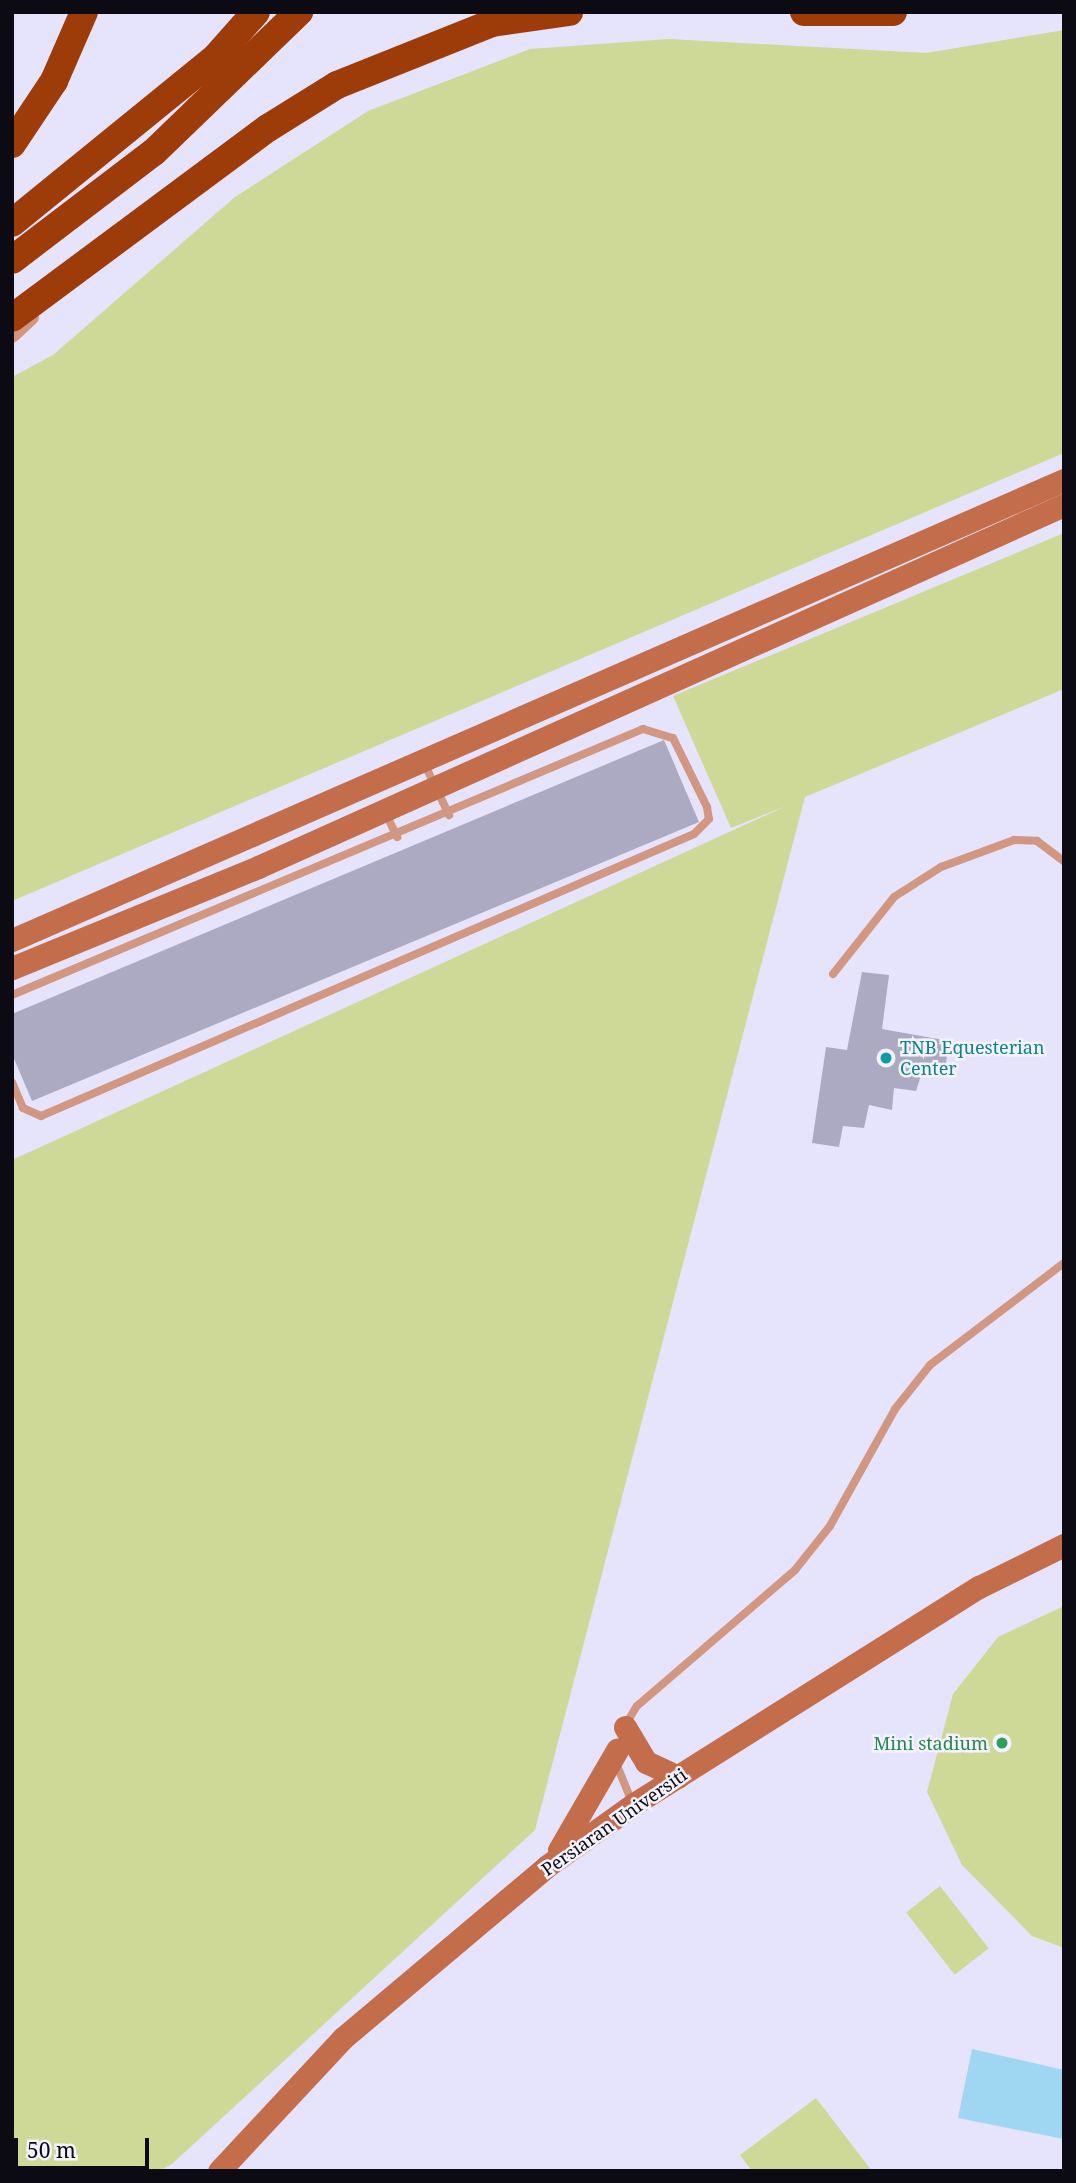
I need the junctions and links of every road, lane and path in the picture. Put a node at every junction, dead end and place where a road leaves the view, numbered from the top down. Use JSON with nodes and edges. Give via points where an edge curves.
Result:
{"nodes":[{"id":1,"x":84,"y":12,"type":"edge"},
{"id":2,"x":256,"y":12,"type":"edge"},
{"id":3,"x":299,"y":12,"type":"edge"},
{"id":4,"x":569,"y":12,"type":"edge"},
{"id":5,"x":804,"y":12,"type":"edge"},
{"id":6,"x":893,"y":12,"type":"edge"},
{"id":7,"x":12,"y":144,"type":"edge"},
{"id":8,"x":12,"y":223,"type":"edge"},
{"id":9,"x":12,"y":260,"type":"edge"},
{"id":10,"x":51,"y":293,"type":"junction"},
{"id":11,"x":12,"y":318,"type":"edge"},
{"id":12,"x":12,"y":335,"type":"edge"},
{"id":13,"x":1064,"y":480,"type":"edge"},
{"id":14,"x":1064,"y":505,"type":"edge"},
{"id":15,"x":423,"y":760,"type":"junction"},
{"id":16,"x":436,"y":787,"type":"junction"},
{"id":17,"x":384,"y":810,"type":"junction"},
{"id":18,"x":449,"y":816,"type":"junction"},
{"id":19,"x":397,"y":838,"type":"junction"},
{"id":20,"x":1064,"y":861,"type":"edge"},
{"id":21,"x":12,"y":940,"type":"edge"},
{"id":22,"x":12,"y":968,"type":"edge"},
{"id":23,"x":832,"y":974,"type":"dead end"},
{"id":24,"x":12,"y":995,"type":"edge"},
{"id":25,"x":12,"y":1082,"type":"edge"},
{"id":26,"x":1064,"y":1263,"type":"edge"},
{"id":27,"x":1064,"y":1545,"type":"edge"},
{"id":28,"x":625,"y":1727,"type":"junction"},
{"id":29,"x":617,"y":1751,"type":"junction"},
{"id":30,"x":678,"y":1777,"type":"junction"},
{"id":31,"x":634,"y":1804,"type":"junction"},
{"id":32,"x":547,"y":1866,"type":"junction"},
{"id":33,"x":219,"y":2171,"type":"edge"}],
"edges":[{"from":1,"to":7,"type":"highway","via":[[54,81]]},
{"from":2,"to":8,"type":"highway","via":[[216,57]]},
{"from":3,"to":9,"type":"highway","via":[[154,152]]},
{"from":4,"to":10,"type":"highway","via":[[492,23],[337,85],[268,128]]},
{"from":5,"to":6,"type":"highway"},
{"from":10,"to":11,"type":"highway"},
{"from":10,"to":12,"type":"street"},
{"from":13,"to":15,"type":"street"},
{"from":14,"to":16,"type":"street"},
{"from":15,"to":16,"type":"lane"},
{"from":15,"to":21,"type":"street"},
{"from":16,"to":17,"type":"street"},
{"from":16,"to":18,"type":"lane"},
{"from":17,"to":19,"type":"lane"},
{"from":17,"to":22,"type":"street"},
{"from":18,"to":19,"type":"lane"},
{"from":18,"to":25,"type":"lane","via":[[643,729],[658,729],[673,738],[709,819],[704,829],[632,862],[41,1116],[23,1108]]},
{"from":19,"to":24,"type":"lane"},
{"from":20,"to":23,"type":"lane","via":[[1037,841],[1014,840],[941,867],[894,897]]},
{"from":26,"to":28,"type":"lane","via":[[930,1365],[895,1409],[830,1526],[795,1570],[637,1706]]},
{"from":27,"to":30,"type":"street","name":"Persiaran Universiti","via":[[979,1587]]},
{"from":28,"to":29,"type":"lane"},
{"from":28,"to":30,"type":"street","via":[[646,1762]]},
{"from":29,"to":31,"type":"lane","via":[[618,1779]]},
{"from":29,"to":32,"type":"street","via":[[586,1813]]},
{"from":30,"to":31,"type":"street","name":"Persiaran Universiti"},
{"from":31,"to":32,"type":"street","name":"Persiaran Universiti"},
{"from":32,"to":33,"type":"street","name":"Persiaran Universiti","via":[[343,2039]]}]}
